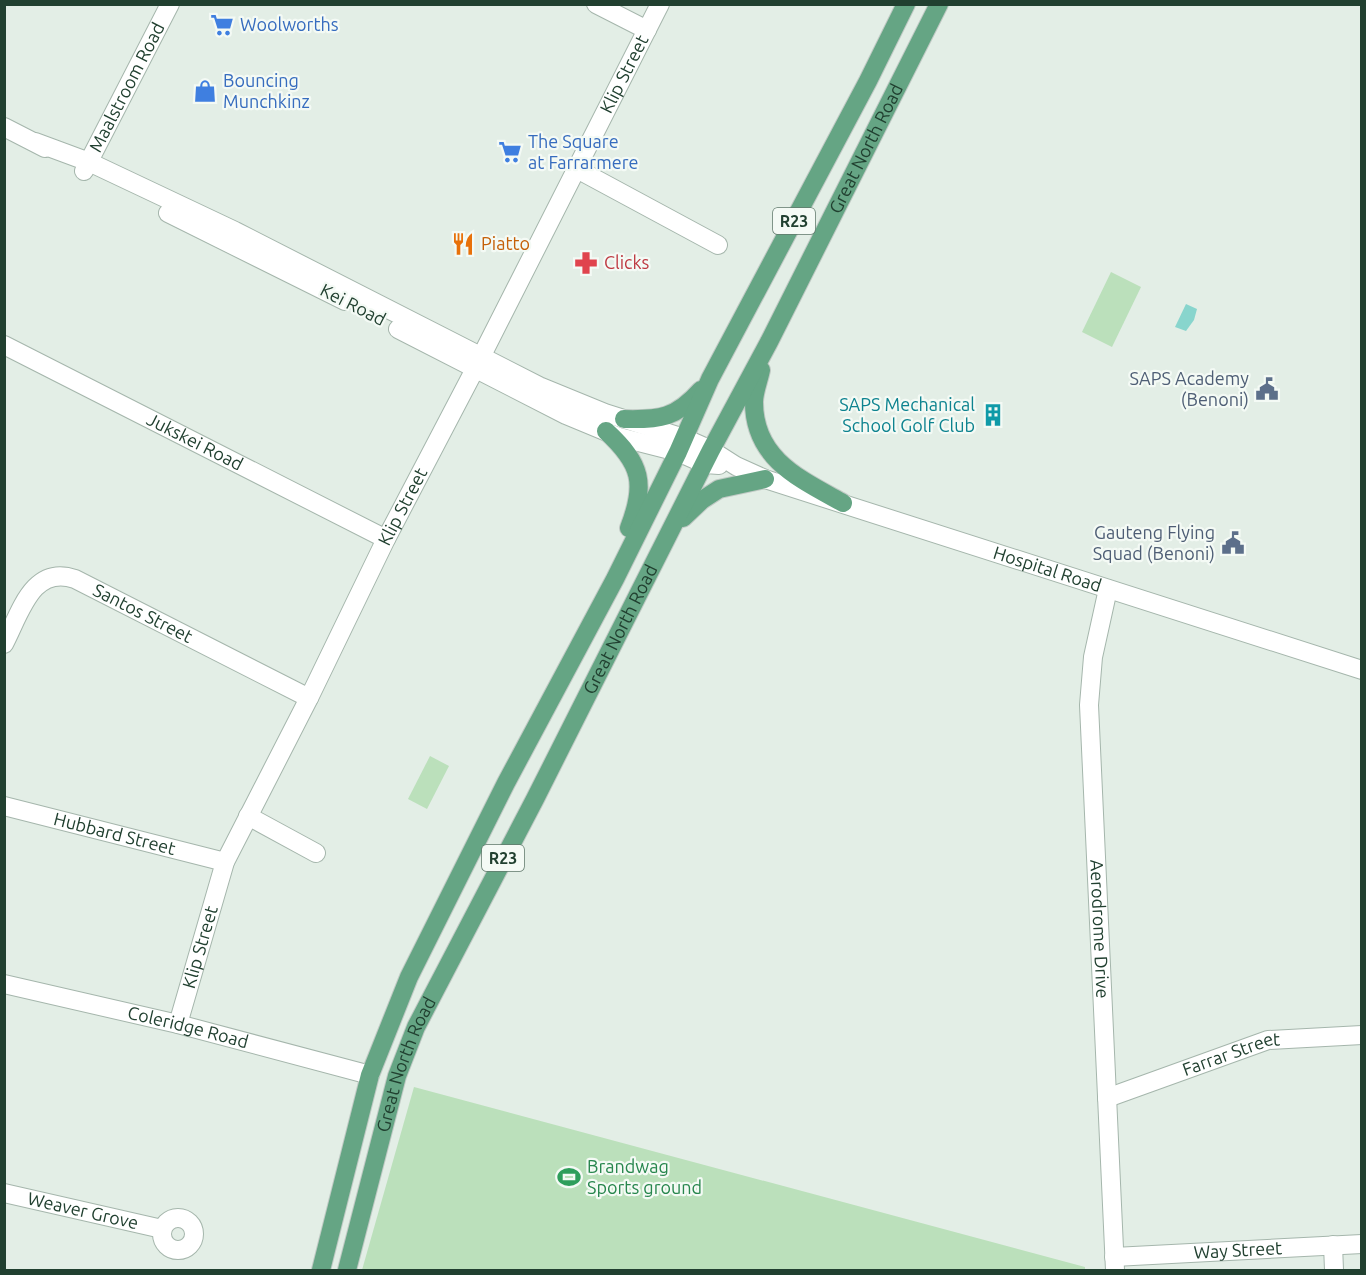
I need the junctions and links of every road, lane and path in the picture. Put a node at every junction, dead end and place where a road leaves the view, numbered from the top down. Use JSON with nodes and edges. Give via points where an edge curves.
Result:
{"nodes":[{"id":1,"x":170,"y":4,"type":"edge"},
{"id":2,"x":596,"y":4,"type":"edge"},
{"id":3,"x":660,"y":4,"type":"edge"},
{"id":4,"x":906,"y":4,"type":"edge"},
{"id":5,"x":939,"y":4,"type":"edge"},
{"id":6,"x":647,"y":30,"type":"junction"},
{"id":7,"x":868,"y":81,"type":"junction"},
{"id":8,"x":894,"y":96,"type":"junction"},
{"id":9,"x":4,"y":127,"type":"edge"},
{"id":10,"x":87,"y":166,"type":"junction"},
{"id":11,"x":577,"y":169,"type":"junction"},
{"id":12,"x":718,"y":245,"type":"dead end"},
{"id":13,"x":769,"y":342,"type":"junction"},
{"id":14,"x":4,"y":345,"type":"edge"},
{"id":15,"x":478,"y":363,"type":"junction"},
{"id":16,"x":710,"y":380,"type":"junction"},
{"id":17,"x":624,"y":419,"type":"junction"},
{"id":18,"x":606,"y":431,"type":"junction"},
{"id":19,"x":681,"y":445,"type":"junction"},
{"id":20,"x":708,"y":457,"type":"junction"},
{"id":21,"x":765,"y":479,"type":"junction"},
{"id":22,"x":843,"y":503,"type":"junction"},
{"id":23,"x":674,"y":525,"type":"junction"},
{"id":24,"x":386,"y":538,"type":"junction"},
{"id":25,"x":615,"y":579,"type":"junction"},
{"id":26,"x":1108,"y":589,"type":"junction"},
{"id":27,"x":4,"y":644,"type":"edge"},
{"id":28,"x":1362,"y":670,"type":"edge"},
{"id":29,"x":309,"y":698,"type":"junction"},
{"id":30,"x":4,"y":806,"type":"edge"},
{"id":31,"x":248,"y":816,"type":"junction"},
{"id":32,"x":316,"y":853,"type":"dead end"},
{"id":33,"x":225,"y":862,"type":"junction"},
{"id":34,"x":4,"y":984,"type":"edge"},
{"id":35,"x":178,"y":1024,"type":"junction"},
{"id":36,"x":1362,"y":1035,"type":"edge"},
{"id":37,"x":370,"y":1075,"type":"junction"},
{"id":38,"x":1107,"y":1098,"type":"junction"},
{"id":39,"x":4,"y":1193,"type":"edge"},
{"id":40,"x":162,"y":1229,"type":"dead end"},
{"id":41,"x":1362,"y":1244,"type":"edge"},
{"id":42,"x":1333,"y":1245,"type":"junction"},
{"id":43,"x":1115,"y":1264,"type":"edge"},
{"id":44,"x":321,"y":1270,"type":"edge"},
{"id":45,"x":347,"y":1270,"type":"edge"},
{"id":46,"x":1334,"y":1270,"type":"edge"}],
"edges":[{"from":1,"to":10,"type":"street","name":"Maalstroom Road"},
{"from":2,"to":6,"type":"street"},
{"from":3,"to":6,"type":"street","name":"Klip Street"},
{"from":4,"to":7,"type":"main road","name":"Great North Road","number":"R23"},
{"from":5,"to":8,"type":"main road","name":"Great North Road","number":"R23"},
{"from":6,"to":11,"type":"street","name":"Klip Street"},
{"from":7,"to":8,"type":"main road"},
{"from":7,"to":16,"type":"main road","name":"Great North Road","number":"R23"},
{"from":8,"to":13,"type":"main road","name":"Great North Road","number":"R23"},
{"from":9,"to":10,"type":"street","name":"Kei Road"},
{"from":10,"to":15,"type":"street","name":"Kei Road","via":[[235,231]]},
{"from":11,"to":12,"type":"street"},
{"from":11,"to":15,"type":"street","name":"Klip Street"},
{"from":13,"to":20,"type":"main road","name":"Great North Road","number":"R23"},
{"from":13,"to":22,"type":"main road","via":[[754,399],[761,436],[787,470]]},
{"from":14,"to":24,"type":"street","name":"Jukskei Road"},
{"from":15,"to":17,"type":"street","name":"Kei Road"},
{"from":15,"to":18,"type":"street","name":"Kei Road","via":[[566,415]]},
{"from":15,"to":24,"type":"street","name":"Klip Street"},
{"from":16,"to":17,"type":"main road","via":[[679,411],[653,420]]},
{"from":16,"to":19,"type":"main road","name":"Great North Road","number":"R23"},
{"from":17,"to":19,"type":"street","name":"Kei Road"},
{"from":18,"to":19,"type":"street","name":"Kei Road"},
{"from":18,"to":25,"type":"main road","via":[[629,455],[640,489]]},
{"from":19,"to":20,"type":"street","name":"Hospital Road"},
{"from":19,"to":25,"type":"main road","name":"Great North Road","number":"R23"},
{"from":20,"to":21,"type":"street","name":"Hospital Road"},
{"from":20,"to":23,"type":"main road","name":"Great North Road","number":"R23"},
{"from":21,"to":22,"type":"street","name":"Hospital Road"},
{"from":21,"to":23,"type":"main road","via":[[719,489]]},
{"from":22,"to":26,"type":"street","name":"Hospital Road"},
{"from":23,"to":45,"type":"main road","name":"Great North Road","number":"R23","via":[[416,1027],[397,1076]]},
{"from":24,"to":29,"type":"street","name":"Klip Street"},
{"from":25,"to":37,"type":"main road","name":"Great North Road","number":"R23","via":[[506,783],[409,977]]},
{"from":26,"to":28,"type":"street","name":"Hospital Road"},
{"from":26,"to":38,"type":"street","name":"Aerodrome Drive","via":[[1093,657],[1089,705]]},
{"from":27,"to":29,"type":"street","name":"Santos Street","via":[[40,581],[64,575]]},
{"from":29,"to":31,"type":"street","name":"Klip Street"},
{"from":30,"to":33,"type":"street","name":"Hubbard Street"},
{"from":31,"to":32,"type":"street"},
{"from":31,"to":33,"type":"street","name":"Klip Street"},
{"from":33,"to":35,"type":"street","name":"Klip Street"},
{"from":34,"to":35,"type":"street","name":"Coleridge Road"},
{"from":35,"to":37,"type":"street","name":"Coleridge Road"},
{"from":36,"to":38,"type":"street","name":"Farrar Street","via":[[1268,1040]]},
{"from":37,"to":44,"type":"main road","name":"Great North Road","number":"R23"},
{"from":38,"to":43,"type":"street","name":"Aerodrome Drive"},
{"from":39,"to":40,"type":"street","name":"Weaver Grove"},
{"from":41,"to":42,"type":"street","name":"Way Street"},
{"from":42,"to":43,"type":"street","name":"Way Street"},
{"from":42,"to":46,"type":"street"}]}
